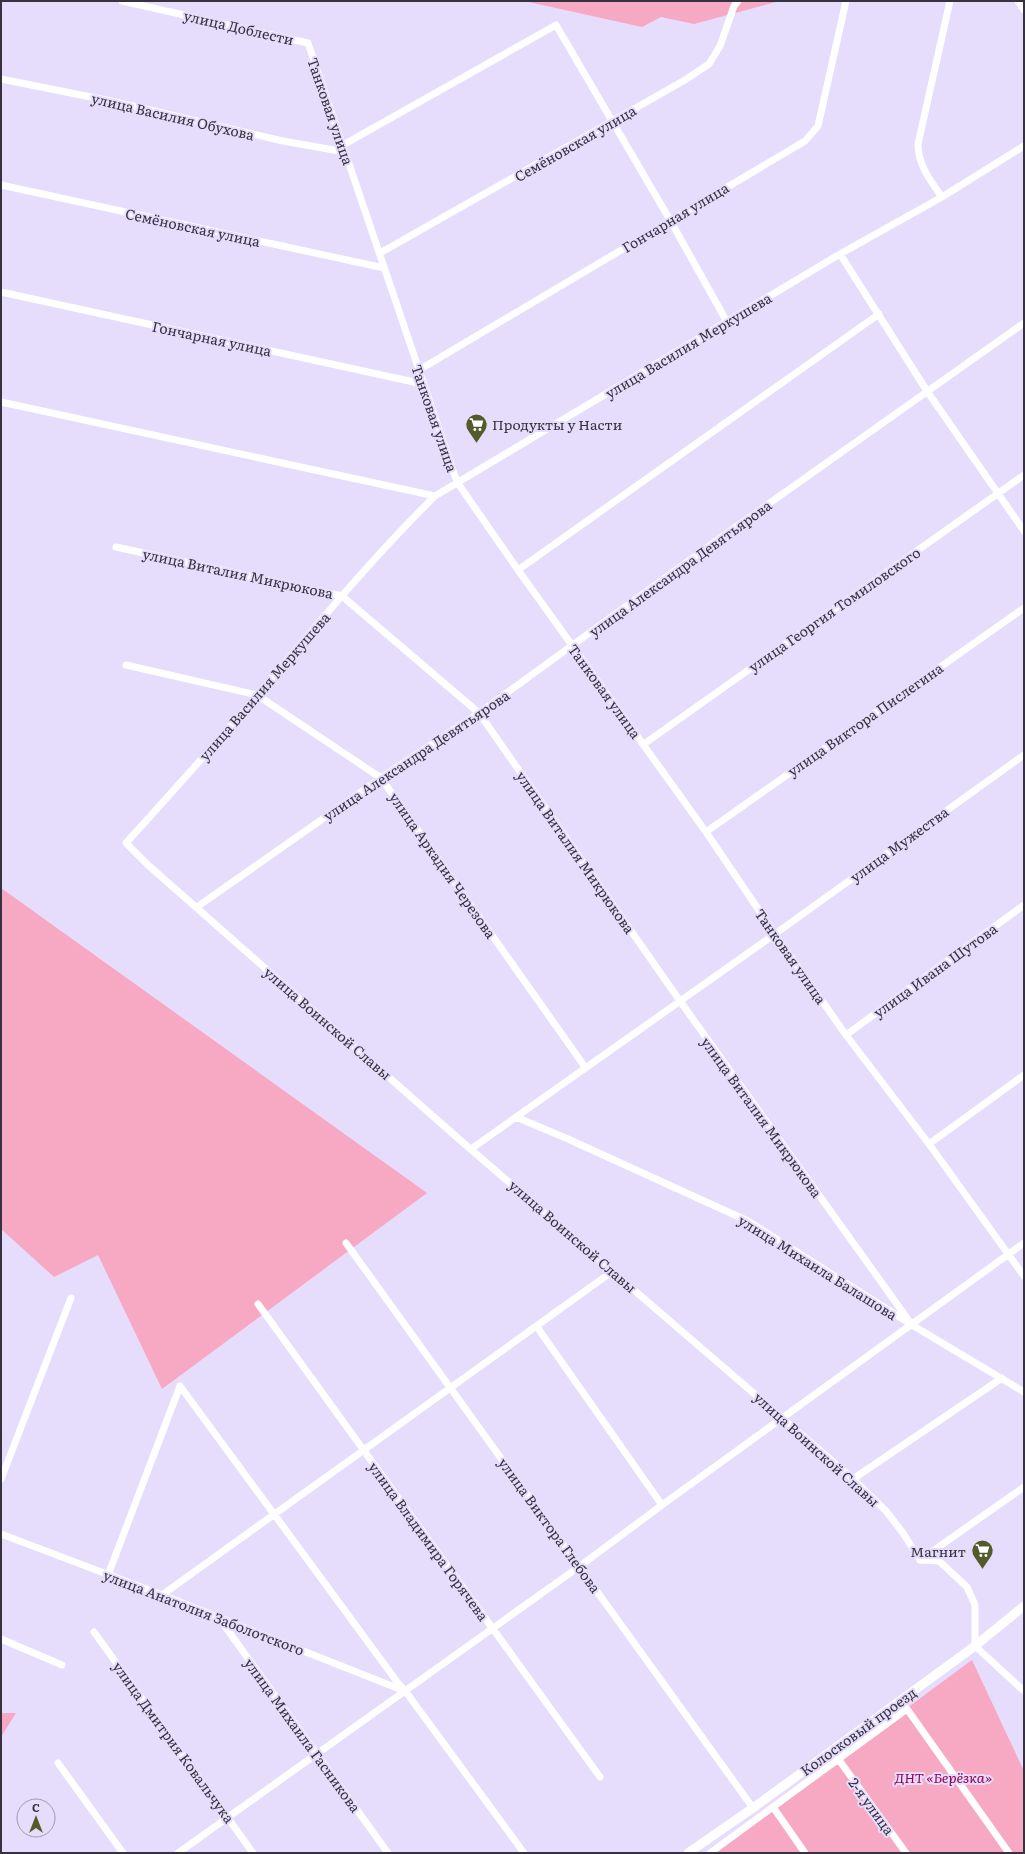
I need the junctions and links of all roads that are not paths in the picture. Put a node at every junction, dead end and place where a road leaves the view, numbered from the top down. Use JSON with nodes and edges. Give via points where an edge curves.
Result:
{"nodes":[{"id":1,"x":122,"y":1,"type":"edge"},
{"id":2,"x":738,"y":1,"type":"edge"},
{"id":3,"x":846,"y":1,"type":"edge"},
{"id":4,"x":950,"y":1,"type":"edge"},
{"id":5,"x":1018,"y":1,"type":"edge"},
{"id":6,"x":1024,"y":10,"type":"edge"},
{"id":7,"x":308,"y":43,"type":"joint"},
{"id":8,"x":1,"y":79,"type":"edge"},
{"id":9,"x":613,"y":121,"type":"junction"},
{"id":10,"x":1024,"y":146,"type":"edge"},
{"id":11,"x":344,"y":149,"type":"junction"},
{"id":12,"x":1,"y":185,"type":"edge"},
{"id":13,"x":942,"y":197,"type":"junction"},
{"id":14,"x":670,"y":220,"type":"junction"},
{"id":15,"x":380,"y":254,"type":"junction"},
{"id":16,"x":840,"y":254,"type":"junction"},
{"id":17,"x":384,"y":268,"type":"junction"},
{"id":18,"x":1,"y":292,"type":"edge"},
{"id":19,"x":879,"y":314,"type":"junction"},
{"id":20,"x":727,"y":322,"type":"junction"},
{"id":21,"x":1024,"y":323,"type":"edge"},
{"id":22,"x":419,"y":370,"type":"junction"},
{"id":23,"x":423,"y":384,"type":"junction"},
{"id":24,"x":928,"y":392,"type":"junction"},
{"id":25,"x":1,"y":402,"type":"edge"},
{"id":26,"x":1024,"y":475,"type":"edge"},
{"id":27,"x":457,"y":482,"type":"junction"},
{"id":28,"x":997,"y":494,"type":"junction"},
{"id":29,"x":435,"y":496,"type":"junction"},
{"id":30,"x":1024,"y":531,"type":"edge"},
{"id":31,"x":116,"y":547,"type":"dead end"},
{"id":32,"x":518,"y":570,"type":"junction"},
{"id":33,"x":342,"y":596,"type":"junction"},
{"id":34,"x":1024,"y":608,"type":"edge"},
{"id":35,"x":573,"y":646,"type":"junction"},
{"id":36,"x":126,"y":665,"type":"dead end"},
{"id":37,"x":257,"y":695,"type":"junction"},
{"id":38,"x":479,"y":713,"type":"junction"},
{"id":39,"x":644,"y":744,"type":"junction"},
{"id":40,"x":1024,"y":755,"type":"edge"},
{"id":41,"x":381,"y":778,"type":"junction"},
{"id":42,"x":706,"y":832,"type":"junction"},
{"id":43,"x":126,"y":843,"type":"joint"},
{"id":44,"x":1024,"y":905,"type":"edge"},
{"id":45,"x":197,"y":908,"type":"junction"},
{"id":46,"x":775,"y":934,"type":"junction"},
{"id":47,"x":680,"y":1001,"type":"junction"},
{"id":48,"x":846,"y":1035,"type":"junction"},
{"id":49,"x":585,"y":1067,"type":"junction"},
{"id":50,"x":1024,"y":1075,"type":"edge"},
{"id":51,"x":516,"y":1117,"type":"junction"},
{"id":52,"x":929,"y":1144,"type":"junction"},
{"id":53,"x":471,"y":1149,"type":"junction"},
{"id":54,"x":346,"y":1242,"type":"dead end"},
{"id":55,"x":1024,"y":1243,"type":"edge"},
{"id":56,"x":1008,"y":1255,"type":"junction"},
{"id":57,"x":613,"y":1271,"type":"junction"},
{"id":58,"x":1024,"y":1276,"type":"edge"},
{"id":59,"x":71,"y":1298,"type":"dead end"},
{"id":60,"x":258,"y":1304,"type":"dead end"},
{"id":61,"x":912,"y":1326,"type":"junction"},
{"id":62,"x":537,"y":1327,"type":"junction"},
{"id":63,"x":1002,"y":1378,"type":"junction"},
{"id":64,"x":451,"y":1387,"type":"junction"},
{"id":65,"x":1024,"y":1392,"type":"edge"},
{"id":66,"x":783,"y":1418,"type":"junction"},
{"id":67,"x":364,"y":1450,"type":"junction"},
{"id":68,"x":1,"y":1479,"type":"edge"},
{"id":69,"x":853,"y":1479,"type":"junction"},
{"id":70,"x":1024,"y":1487,"type":"edge"},
{"id":71,"x":662,"y":1505,"type":"junction"},
{"id":72,"x":274,"y":1516,"type":"junction"},
{"id":73,"x":1,"y":1534,"type":"edge"},
{"id":74,"x":920,"y":1560,"type":"junction"},
{"id":75,"x":580,"y":1566,"type":"junction"},
{"id":76,"x":108,"y":1575,"type":"junction"},
{"id":77,"x":162,"y":1595,"type":"junction"},
{"id":78,"x":1024,"y":1606,"type":"edge"},
{"id":79,"x":219,"y":1618,"type":"junction"},
{"id":80,"x":492,"y":1628,"type":"junction"},
{"id":81,"x":94,"y":1632,"type":"dead end"},
{"id":82,"x":1,"y":1639,"type":"edge"},
{"id":83,"x":974,"y":1646,"type":"junction"},
{"id":84,"x":62,"y":1665,"type":"dead end"},
{"id":85,"x":1024,"y":1690,"type":"edge"},
{"id":86,"x":406,"y":1692,"type":"junction"},
{"id":87,"x":316,"y":1755,"type":"junction"},
{"id":88,"x":839,"y":1760,"type":"junction"},
{"id":89,"x":58,"y":1763,"type":"dead end"},
{"id":90,"x":600,"y":1777,"type":"dead end"},
{"id":91,"x":773,"y":1807,"type":"junction"},
{"id":92,"x":753,"y":1808,"type":"junction"},
{"id":93,"x":227,"y":1817,"type":"junction"},
{"id":94,"x":123,"y":1853,"type":"edge"},
{"id":95,"x":178,"y":1853,"type":"edge"},
{"id":96,"x":253,"y":1853,"type":"edge"},
{"id":97,"x":388,"y":1853,"type":"edge"},
{"id":98,"x":524,"y":1853,"type":"edge"},
{"id":99,"x":688,"y":1853,"type":"edge"},
{"id":100,"x":710,"y":1853,"type":"edge"},
{"id":101,"x":805,"y":1853,"type":"edge"},
{"id":102,"x":906,"y":1853,"type":"edge"},
{"id":103,"x":1009,"y":1853,"type":"edge"}],
"edges":[{"from":1,"to":7,"type":"street","name":"улица Доблести"},
{"from":2,"to":9,"type":"street","name":"Семёновская улица","via":[[720,46],[709,64]]},
{"from":3,"to":14,"type":"street","name":"Гончарная улица","via":[[818,126],[805,141]]},
{"from":4,"to":13,"type":"street","via":[[918,144],[918,155],[923,167]]},
{"from":5,"to":6,"type":"street"},
{"from":7,"to":11,"type":"street","name":"Танковая улица"},
{"from":8,"to":11,"type":"street","name":"улица Василия Обухова","via":[[111,101],[283,141]]},
{"from":9,"to":11,"type":"street","via":[[556,25]]},
{"from":9,"to":14,"type":"street"},
{"from":9,"to":15,"type":"street","name":"Семёновская улица"},
{"from":10,"to":13,"type":"street","name":"улица Василия Меркушева"},
{"from":11,"to":15,"type":"street","name":"Танковая улица"},
{"from":12,"to":17,"type":"street","name":"Семёновская улица"},
{"from":13,"to":16,"type":"street","name":"улица Василия Меркушева"},
{"from":14,"to":20,"type":"street"},
{"from":14,"to":22,"type":"street","name":"Гончарная улица"},
{"from":15,"to":17,"type":"street","name":"Танковая улица"},
{"from":16,"to":19,"type":"street"},
{"from":16,"to":20,"type":"street","name":"улица Василия Меркушева"},
{"from":17,"to":22,"type":"street","name":"Танковая улица"},
{"from":18,"to":23,"type":"street","name":"Гончарная улица"},
{"from":19,"to":24,"type":"street"},
{"from":19,"to":32,"type":"street"},
{"from":20,"to":27,"type":"street","name":"улица Василия Меркушева"},
{"from":21,"to":24,"type":"street","name":"улица Александра Девятьярова"},
{"from":22,"to":23,"type":"street","name":"Танковая улица"},
{"from":23,"to":27,"type":"street","name":"Танковая улица"},
{"from":24,"to":28,"type":"street"},
{"from":24,"to":35,"type":"street","name":"улица Александра Девятьярова","via":[[716,541]]},
{"from":25,"to":29,"type":"street"},
{"from":26,"to":28,"type":"street","name":"улица Георгия Томиловского"},
{"from":27,"to":29,"type":"street","name":"улица Василия Меркушева"},
{"from":27,"to":32,"type":"street","name":"Танковая улица"},
{"from":28,"to":30,"type":"street"},
{"from":28,"to":39,"type":"street","name":"улица Георгия Томиловского"},
{"from":29,"to":33,"type":"street","name":"улица Василия Меркушева"},
{"from":31,"to":33,"type":"street","name":"улица Виталия Микрюкова"},
{"from":32,"to":35,"type":"street","name":"Танковая улица"},
{"from":33,"to":37,"type":"street","name":"улица Василия Меркушева"},
{"from":33,"to":38,"type":"street","name":"улица Виталия Микрюкова"},
{"from":34,"to":42,"type":"street","name":"улица Виктора Пислегина"},
{"from":35,"to":38,"type":"street","name":"улица Александра Девятьярова"},
{"from":35,"to":39,"type":"street","name":"Танковая улица"},
{"from":36,"to":37,"type":"street","name":"улица Аркадия Черезова"},
{"from":37,"to":41,"type":"street","name":"улица Аркадия Черезова"},
{"from":37,"to":43,"type":"street","name":"улица Василия Меркушева"},
{"from":38,"to":41,"type":"street","name":"улица Александра Девятьярова"},
{"from":38,"to":47,"type":"street","name":"улица Виталия Микрюкова"},
{"from":39,"to":42,"type":"street","name":"Танковая улица"},
{"from":40,"to":46,"type":"street","name":"улица Мужества"},
{"from":41,"to":45,"type":"street","name":"улица Александра Девятьярова"},
{"from":41,"to":49,"type":"street","name":"улица Аркадия Черезова"},
{"from":42,"to":46,"type":"street","name":"Танковая улица"},
{"from":43,"to":45,"type":"street","name":"улица Воинской Славы"},
{"from":44,"to":48,"type":"street","name":"улица Ивана Шутова"},
{"from":45,"to":53,"type":"street","name":"улица Воинской Славы"},
{"from":46,"to":47,"type":"street","name":"улица Мужества"},
{"from":46,"to":48,"type":"street","name":"Танковая улица"},
{"from":47,"to":49,"type":"street","name":"улица Мужества"},
{"from":47,"to":61,"type":"street","name":"улица Виталия Микрюкова"},
{"from":48,"to":52,"type":"street","name":"Танковая улица"},
{"from":49,"to":51,"type":"street","name":"улица Мужества"},
{"from":50,"to":52,"type":"street"},
{"from":51,"to":53,"type":"street","name":"улица Мужества"},
{"from":51,"to":61,"type":"street","name":"улица Михаила Балашова","via":[[748,1221]]},
{"from":52,"to":56,"type":"street","name":"Танковая улица"},
{"from":53,"to":57,"type":"street","name":"улица Воинской Славы"},
{"from":54,"to":64,"type":"street","name":"улица Виктора Глебова"},
{"from":55,"to":56,"type":"street"},
{"from":56,"to":58,"type":"street","name":"Танковая улица"},
{"from":56,"to":61,"type":"street"},
{"from":57,"to":62,"type":"street"},
{"from":57,"to":66,"type":"street","name":"улица Воинской Славы"},
{"from":59,"to":68,"type":"street"},
{"from":60,"to":67,"type":"street","name":"улица Владимира Горячева"},
{"from":61,"to":63,"type":"street","name":"улица Михаила Балашова"},
{"from":61,"to":66,"type":"street"},
{"from":62,"to":64,"type":"street"},
{"from":62,"to":71,"type":"street"},
{"from":63,"to":65,"type":"street","name":"улица Михаила Балашова"},
{"from":63,"to":69,"type":"street"},
{"from":64,"to":67,"type":"street"},
{"from":64,"to":75,"type":"street","name":"улица Виктора Глебова"},
{"from":66,"to":69,"type":"street","name":"улица Воинской Славы"},
{"from":66,"to":71,"type":"street"},
{"from":67,"to":72,"type":"street"},
{"from":67,"to":80,"type":"street","name":"улица Владимира Горячева"},
{"from":69,"to":74,"type":"street","name":"улица Воинской Славы","via":[[886,1511]]},
{"from":70,"to":74,"type":"street"},
{"from":71,"to":75,"type":"street"},
{"from":72,"to":76,"type":"street","via":[[180,1386]]},
{"from":72,"to":77,"type":"street"},
{"from":72,"to":86,"type":"street"},
{"from":73,"to":76,"type":"street","name":"улица Анатолия Заболотского"},
{"from":74,"to":83,"type":"street","via":[[939,1561],[967,1587],[975,1605]]},
{"from":75,"to":80,"type":"street"},
{"from":75,"to":92,"type":"street","name":"улица Виктора Глебова"},
{"from":76,"to":77,"type":"street","name":"улица Анатолия Заболотского"},
{"from":77,"to":79,"type":"street","name":"улица Анатолия Заболотского"},
{"from":78,"to":83,"type":"street","name":"Колосковый проезд"},
{"from":79,"to":86,"type":"street","name":"улица Анатолия Заболотского"},
{"from":79,"to":87,"type":"street","name":"улица Михаила Гасникова"},
{"from":80,"to":86,"type":"street"},
{"from":80,"to":90,"type":"street","name":"улица Владимира Горячева"},
{"from":81,"to":93,"type":"street","name":"улица Дмитрия Ковальчука"},
{"from":82,"to":84,"type":"street"},
{"from":83,"to":85,"type":"street"},
{"from":83,"to":92,"type":"street","name":"Колосковый проезд"},
{"from":86,"to":87,"type":"street"},
{"from":86,"to":98,"type":"street"},
{"from":87,"to":93,"type":"street"},
{"from":87,"to":97,"type":"street","name":"улица Михаила Гасникова"},
{"from":88,"to":91,"type":"street"},
{"from":88,"to":102,"type":"street","name":"2-я улица"},
{"from":88,"to":103,"type":"street","via":[[907,1709]]},
{"from":89,"to":94,"type":"street"},
{"from":91,"to":100,"type":"street"},
{"from":91,"to":101,"type":"street"},
{"from":92,"to":99,"type":"street","name":"Колосковый проезд"},
{"from":93,"to":95,"type":"street"},
{"from":93,"to":96,"type":"street","name":"улица Дмитрия Ковальчука"}]}
